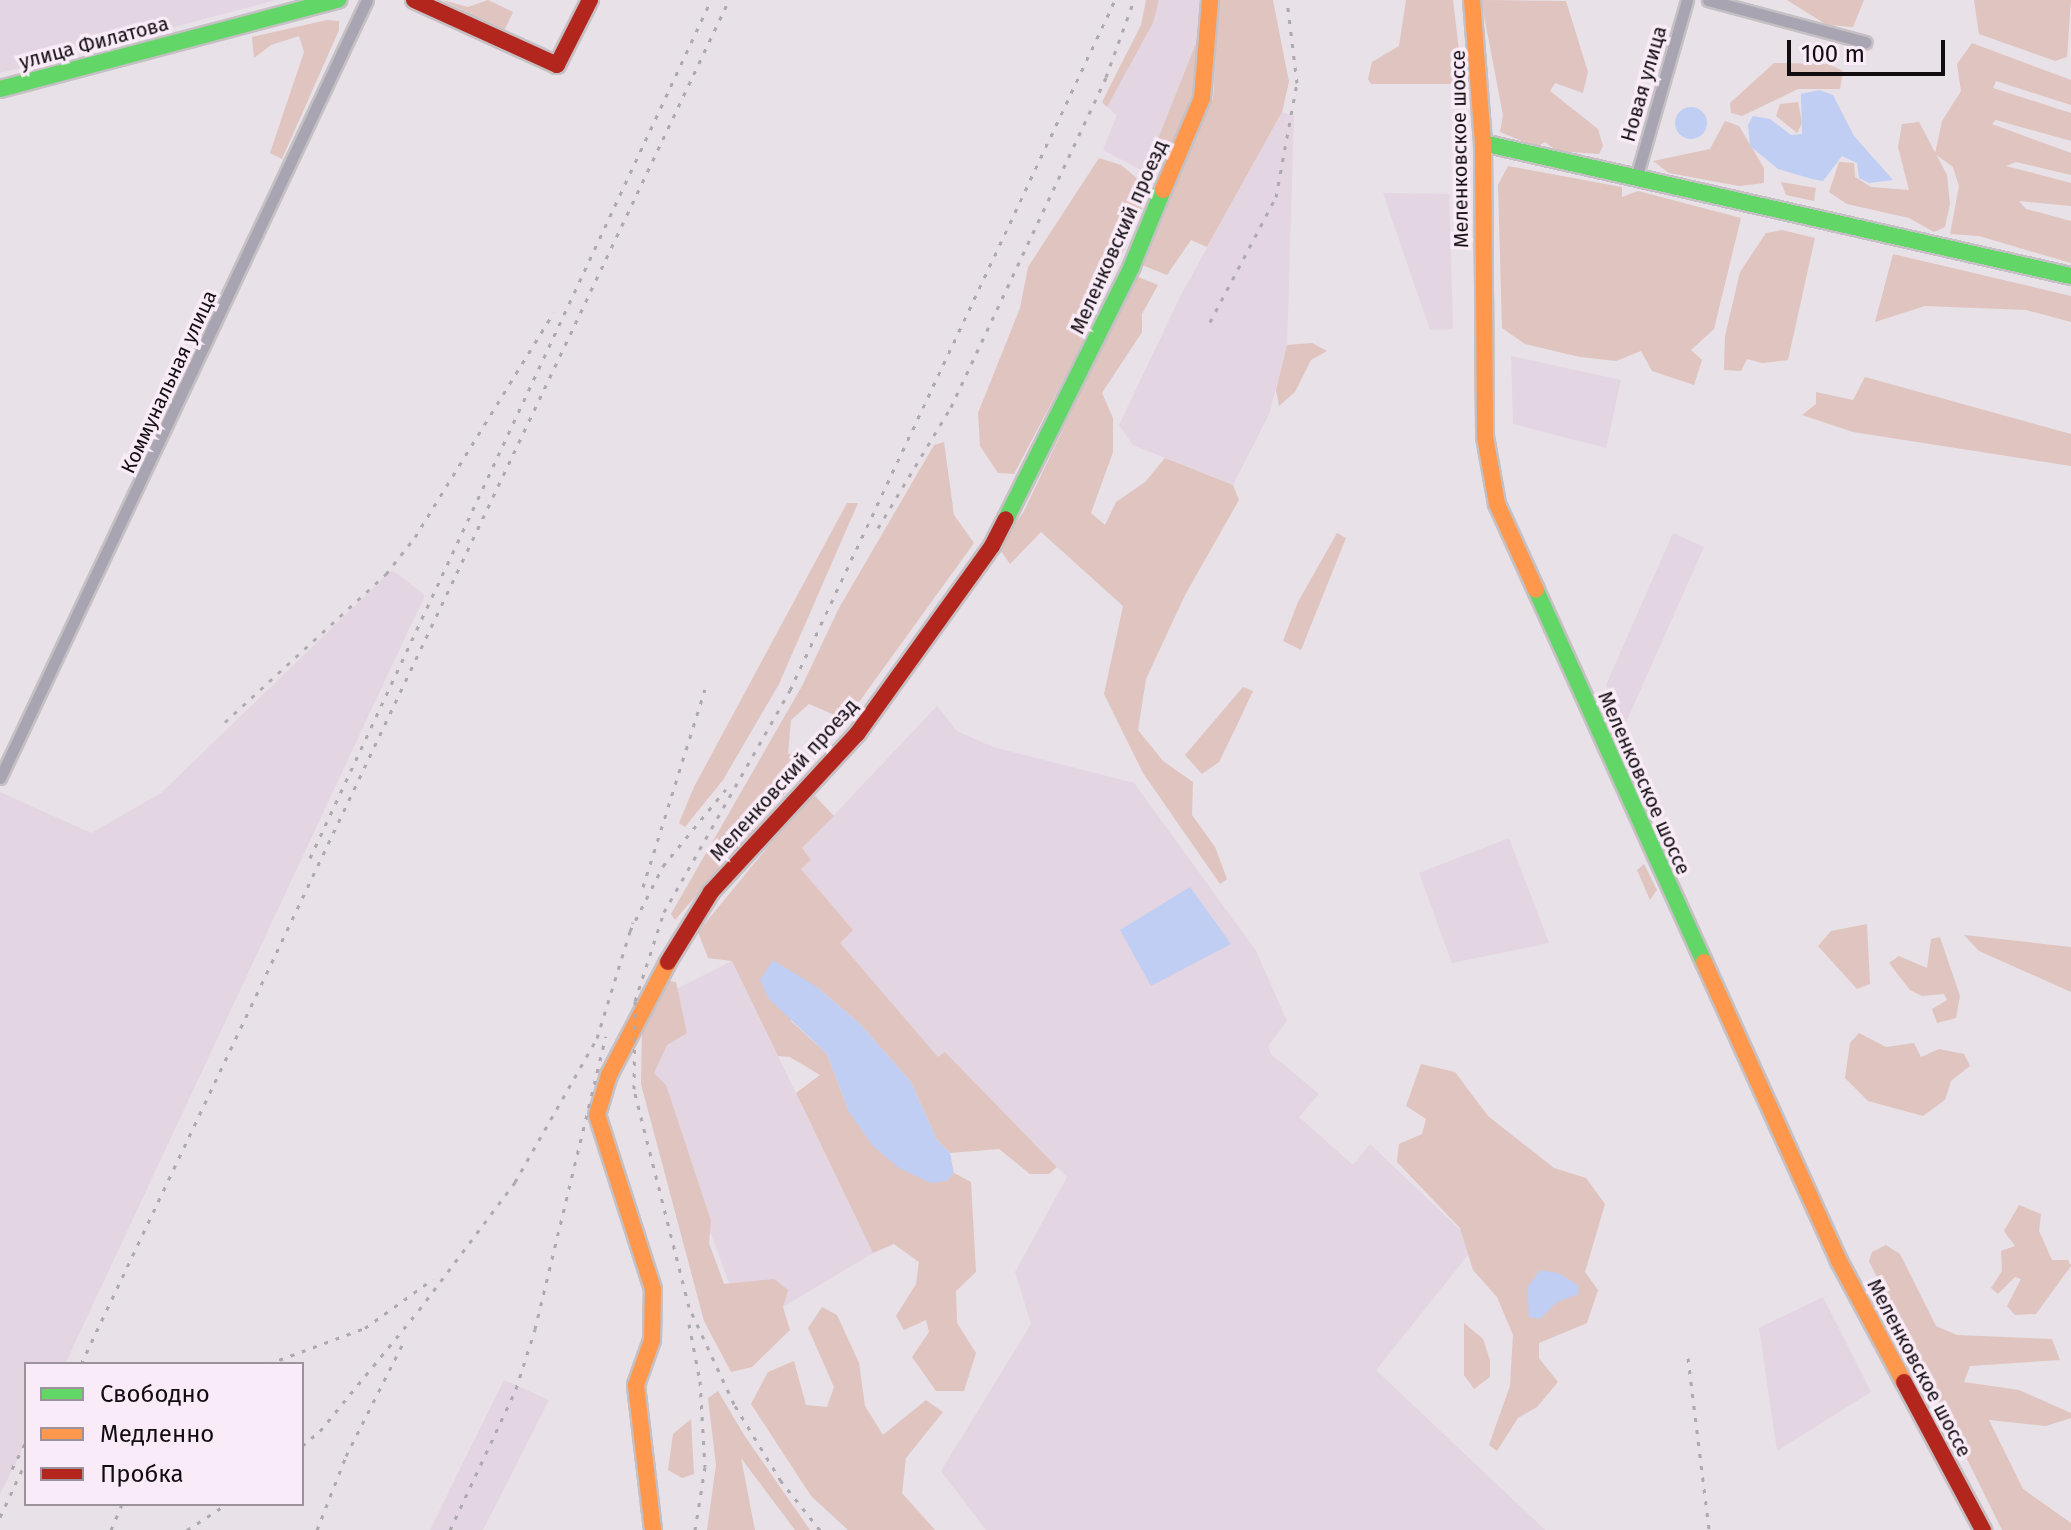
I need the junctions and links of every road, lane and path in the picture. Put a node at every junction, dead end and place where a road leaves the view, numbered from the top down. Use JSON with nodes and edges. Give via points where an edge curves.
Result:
{"nodes":[{"id":1,"x":338,"y":0,"type":"edge"},
{"id":2,"x":367,"y":0,"type":"edge"},
{"id":3,"x":414,"y":0,"type":"edge"},
{"id":4,"x":590,"y":0,"type":"edge"},
{"id":5,"x":1210,"y":0,"type":"edge"},
{"id":6,"x":1472,"y":0,"type":"edge"},
{"id":7,"x":1687,"y":0,"type":"edge"},
{"id":8,"x":1708,"y":0,"type":"edge"},
{"id":9,"x":1865,"y":42,"type":"dead end"},
{"id":10,"x":0,"y":89,"type":"edge"},
{"id":11,"x":1483,"y":143,"type":"junction"},
{"id":12,"x":1636,"y":178,"type":"junction"},
{"id":13,"x":2071,"y":276,"type":"edge"},
{"id":14,"x":0,"y":778,"type":"edge"},
{"id":15,"x":653,"y":1530,"type":"edge"},
{"id":16,"x":1983,"y":1530,"type":"edge"}],
"edges":[{"from":1,"to":10,"type":"street","name":"улица Филатова"},
{"from":2,"to":14,"type":"street","name":"Коммунальная улица"},
{"from":3,"to":4,"type":"street","via":[[557,65]]},
{"from":5,"to":15,"type":"street","name":"Меленковский проезд","via":[[1202,98],[1131,268],[992,546],[857,734],[711,892],[682,935],[609,1075],[597,1115],[653,1289],[652,1340],[636,1385]]},
{"from":6,"to":11,"type":"street","name":"Меленковское шоссе"},
{"from":7,"to":12,"type":"street","name":"Новая улица"},
{"from":8,"to":9,"type":"street"},
{"from":11,"to":12,"type":"street"},
{"from":11,"to":16,"type":"street","name":"Меленковское шоссе","via":[[1481,361],[1485,437],[1497,504],[1839,1261]]},
{"from":12,"to":13,"type":"street"}]}
